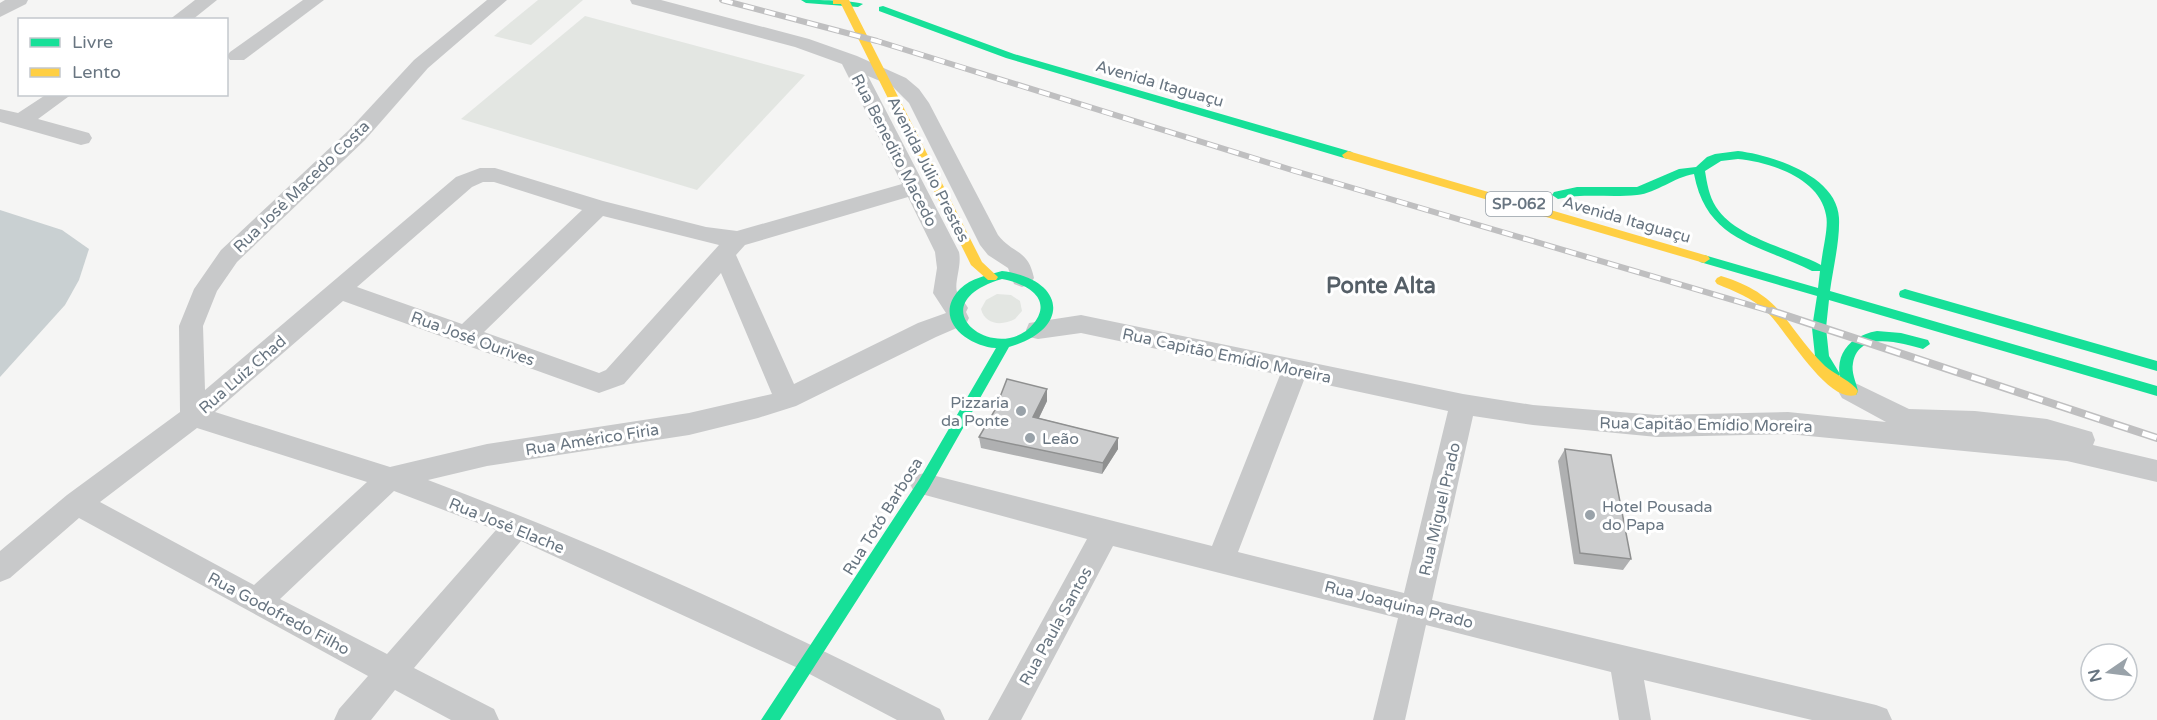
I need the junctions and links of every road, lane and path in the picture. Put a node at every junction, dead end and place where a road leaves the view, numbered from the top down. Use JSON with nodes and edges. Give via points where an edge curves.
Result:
{"nodes":[{"id":1,"x":19,"y":0,"type":"edge"},
{"id":2,"x":208,"y":0,"type":"edge"},
{"id":3,"x":315,"y":0,"type":"edge"},
{"id":4,"x":498,"y":0,"type":"edge"},
{"id":5,"x":639,"y":0,"type":"edge"},
{"id":6,"x":806,"y":0,"type":"edge"},
{"id":7,"x":841,"y":1,"type":"edge"},
{"id":8,"x":863,"y":2,"type":"edge"},
{"id":9,"x":907,"y":3,"type":"dead end"},
{"id":10,"x":883,"y":9,"type":"junction"},
{"id":11,"x":0,"y":11,"type":"edge"},
{"id":12,"x":181,"y":18,"type":"edge"},
{"id":13,"x":237,"y":56,"type":"dead end"},
{"id":14,"x":850,"y":60,"type":"junction"},
{"id":15,"x":59,"y":96,"type":"edge"},
{"id":16,"x":0,"y":115,"type":"edge"},
{"id":17,"x":1220,"y":117,"type":"junction"},
{"id":18,"x":22,"y":120,"type":"junction"},
{"id":19,"x":81,"y":138,"type":"dead end"},
{"id":20,"x":1345,"y":169,"type":"dead end"},
{"id":21,"x":1699,"y":170,"type":"junction"},
{"id":22,"x":915,"y":188,"type":"junction"},
{"id":23,"x":1592,"y":204,"type":"dead end"},
{"id":24,"x":598,"y":207,"type":"junction"},
{"id":25,"x":1726,"y":243,"type":"dead end"},
{"id":26,"x":731,"y":246,"type":"junction"},
{"id":27,"x":977,"y":265,"type":"junction"},
{"id":28,"x":1816,"y":268,"type":"junction"},
{"id":29,"x":1838,"y":275,"type":"dead end"},
{"id":30,"x":992,"y":276,"type":"junction"},
{"id":31,"x":1708,"y":277,"type":"dead end"},
{"id":32,"x":1022,"y":278,"type":"junction"},
{"id":33,"x":975,"y":282,"type":"junction"},
{"id":34,"x":339,"y":290,"type":"junction"},
{"id":35,"x":1895,"y":291,"type":"dead end"},
{"id":36,"x":1048,"y":303,"type":"junction"},
{"id":37,"x":962,"y":321,"type":"junction"},
{"id":38,"x":1081,"y":324,"type":"junction"},
{"id":39,"x":1038,"y":330,"type":"junction"},
{"id":40,"x":466,"y":335,"type":"junction"},
{"id":41,"x":1005,"y":343,"type":"junction"},
{"id":42,"x":1936,"y":348,"type":"dead end"},
{"id":43,"x":2107,"y":352,"type":"junction"},
{"id":44,"x":2157,"y":366,"type":"edge"},
{"id":45,"x":1294,"y":369,"type":"junction"},
{"id":46,"x":2118,"y":380,"type":"junction"},
{"id":47,"x":978,"y":388,"type":"junction"},
{"id":48,"x":1851,"y":391,"type":"junction"},
{"id":49,"x":2157,"y":391,"type":"edge"},
{"id":50,"x":787,"y":399,"type":"junction"},
{"id":51,"x":1463,"y":404,"type":"junction"},
{"id":52,"x":193,"y":416,"type":"junction"},
{"id":53,"x":2157,"y":463,"type":"edge"},
{"id":54,"x":2157,"y":471,"type":"edge"},
{"id":55,"x":390,"y":478,"type":"junction"},
{"id":56,"x":924,"y":484,"type":"junction"},
{"id":57,"x":76,"y":503,"type":"junction"},
{"id":58,"x":517,"y":526,"type":"junction"},
{"id":59,"x":1106,"y":532,"type":"junction"},
{"id":60,"x":1221,"y":559,"type":"junction"},
{"id":61,"x":0,"y":569,"type":"edge"},
{"id":62,"x":257,"y":602,"type":"junction"},
{"id":63,"x":1416,"y":608,"type":"junction"},
{"id":64,"x":811,"y":659,"type":"junction"},
{"id":65,"x":1625,"y":661,"type":"junction"},
{"id":66,"x":391,"y":673,"type":"junction"},
{"id":67,"x":350,"y":720,"type":"edge"},
{"id":68,"x":483,"y":720,"type":"edge"},
{"id":69,"x":770,"y":720,"type":"edge"},
{"id":70,"x":929,"y":720,"type":"edge"},
{"id":71,"x":1004,"y":720,"type":"edge"},
{"id":72,"x":1389,"y":720,"type":"edge"},
{"id":73,"x":1635,"y":720,"type":"edge"},
{"id":74,"x":1876,"y":720,"type":"edge"}],
"edges":[{"from":1,"to":11,"type":"street"},
{"from":2,"to":12,"type":"street"},
{"from":3,"to":13,"type":"street"},
{"from":4,"to":52,"type":"street","name":"Rua José Macedo Costa","via":[[421,64],[357,135],[229,256],[206,289],[191,326]]},
{"from":5,"to":14,"type":"street","name":"Rua Benedito Macedo","via":[[802,43]]},
{"from":6,"to":7,"type":"main road"},
{"from":7,"to":8,"type":"main road"},
{"from":7,"to":27,"type":"main road","name":"Avenida Júlio Prestes"},
{"from":8,"to":10,"type":"main road","number":"SP-062"},
{"from":9,"to":10,"type":"main road"},
{"from":10,"to":17,"type":"main road","name":"Avenida Itaguaçu","number":"SP-062","via":[[1010,56]]},
{"from":14,"to":22,"type":"street","name":"Rua Benedito Macedo"},
{"from":14,"to":32,"type":"street","name":"Avenida Júlio Prestes","via":[[899,82],[912,93],[988,239],[1019,264]]},
{"from":15,"to":18,"type":"street"},
{"from":16,"to":18,"type":"street"},
{"from":17,"to":20,"type":"main road","via":[[1242,132]]},
{"from":17,"to":46,"type":"main road","name":"Avenida Itaguaçu","number":"SP-062"},
{"from":18,"to":19,"type":"street"},
{"from":21,"to":23,"type":"main road","name":"Avenida Itaguaçu","number":"SP-062","via":[[1683,172],[1638,190],[1552,193]]},
{"from":21,"to":28,"type":"main road","via":[[1705,201],[1722,221],[1751,240]]},
{"from":21,"to":48,"type":"main road","via":[[1711,160],[1738,155],[1755,157],[1787,167],[1826,197],[1833,216],[1820,343],[1828,368]]},
{"from":22,"to":26,"type":"street"},
{"from":22,"to":37,"type":"street","name":"Rua Benedito Macedo","via":[[947,252],[950,263],[944,293]]},
{"from":24,"to":26,"type":"street","via":[[706,235]]},
{"from":24,"to":34,"type":"street","name":"Rua Luiz Chad","via":[[495,175],[480,176],[464,182]]},
{"from":24,"to":40,"type":"street"},
{"from":25,"to":28,"type":"main road"},
{"from":26,"to":40,"type":"street","name":"Rua José Ourives","via":[[607,382],[590,382]]},
{"from":26,"to":50,"type":"street"},
{"from":27,"to":30,"type":"main road","name":"Avenida Júlio Prestes"},
{"from":27,"to":33,"type":"main road"},
{"from":28,"to":29,"type":"main road"},
{"from":30,"to":32,"type":"main road"},
{"from":30,"to":33,"type":"main road"},
{"from":31,"to":48,"type":"main road","via":[[1740,288],[1773,309],[1814,364],[1832,382]]},
{"from":32,"to":36,"type":"main road","via":[[1040,288]]},
{"from":33,"to":37,"type":"main road","via":[[961,295]]},
{"from":34,"to":40,"type":"street","name":"Rua José Ourives"},
{"from":34,"to":52,"type":"street","name":"Rua Luiz Chad"},
{"from":35,"to":43,"type":"main road"},
{"from":36,"to":38,"type":"street","name":"Rua Capitão Emídio Moreira"},
{"from":36,"to":39,"type":"main road","via":[[1047,317]]},
{"from":37,"to":41,"type":"main road","via":[[984,341]]},
{"from":37,"to":47,"type":"main road","name":"Rua Totó Barbosa","via":[[977,359]]},
{"from":37,"to":50,"type":"street","name":"Rua Américo Firia","via":[[927,330]]},
{"from":38,"to":39,"type":"street","name":"Rua Capitão Emídio Moreira"},
{"from":38,"to":45,"type":"street","name":"Rua Capitão Emídio Moreira"},
{"from":39,"to":41,"type":"main road"},
{"from":41,"to":47,"type":"main road","name":"Rua Totó Barbosa"},
{"from":42,"to":48,"type":"main road","via":[[1895,335],[1870,336],[1852,349],[1846,364]]},
{"from":43,"to":44,"type":"main road"},
{"from":43,"to":46,"type":"main road"},
{"from":45,"to":51,"type":"street","name":"Rua Capitão Emídio Moreira"},
{"from":45,"to":60,"type":"street"},
{"from":46,"to":49,"type":"main road","name":"Avenida Itaguaçu","number":"SP-062"},
{"from":47,"to":56,"type":"main road","name":"Rua Totó Barbosa"},
{"from":48,"to":53,"type":"street","via":[[1909,419],[2046,430]]},
{"from":50,"to":55,"type":"street","name":"Rua Américo Firia","via":[[689,424],[487,455]]},
{"from":51,"to":54,"type":"street","name":"Rua Capitão Emídio Moreira","via":[[1593,422],[1657,426],[1800,424],[2067,450]]},
{"from":51,"to":63,"type":"street","name":"Rua Miguel Prado"},
{"from":52,"to":55,"type":"street","name":"Rua José Elache"},
{"from":52,"to":57,"type":"street","name":"Rua Luiz Chad"},
{"from":55,"to":58,"type":"street","name":"Rua José Elache"},
{"from":55,"to":62,"type":"street","name":"Rua Américo Firia"},
{"from":56,"to":59,"type":"street","name":"Rua Joaquina Prado"},
{"from":56,"to":64,"type":"main road","name":"Rua Totó Barbosa"},
{"from":57,"to":61,"type":"street","name":"Rua Luiz Chad"},
{"from":57,"to":62,"type":"street","name":"Rua Godofredo Filho"},
{"from":58,"to":64,"type":"street","name":"Rua José Elache"},
{"from":58,"to":66,"type":"street"},
{"from":59,"to":60,"type":"street","name":"Rua Joaquina Prado"},
{"from":59,"to":71,"type":"street","name":"Rua Paula Santos"},
{"from":60,"to":63,"type":"street","name":"Rua Joaquina Prado"},
{"from":62,"to":66,"type":"street","name":"Rua Godofredo Filho"},
{"from":63,"to":65,"type":"street","name":"Rua Joaquina Prado"},
{"from":63,"to":72,"type":"street","name":"Rua Miguel Prado"},
{"from":64,"to":69,"type":"main road","name":"Rua Totó Barbosa"},
{"from":64,"to":70,"type":"street","name":"Rua José Elache"},
{"from":65,"to":73,"type":"street"},
{"from":65,"to":74,"type":"street","name":"Rua Joaquina Prado"},
{"from":66,"to":67,"type":"street"},
{"from":66,"to":68,"type":"street","name":"Rua Godofredo Filho"}]}
